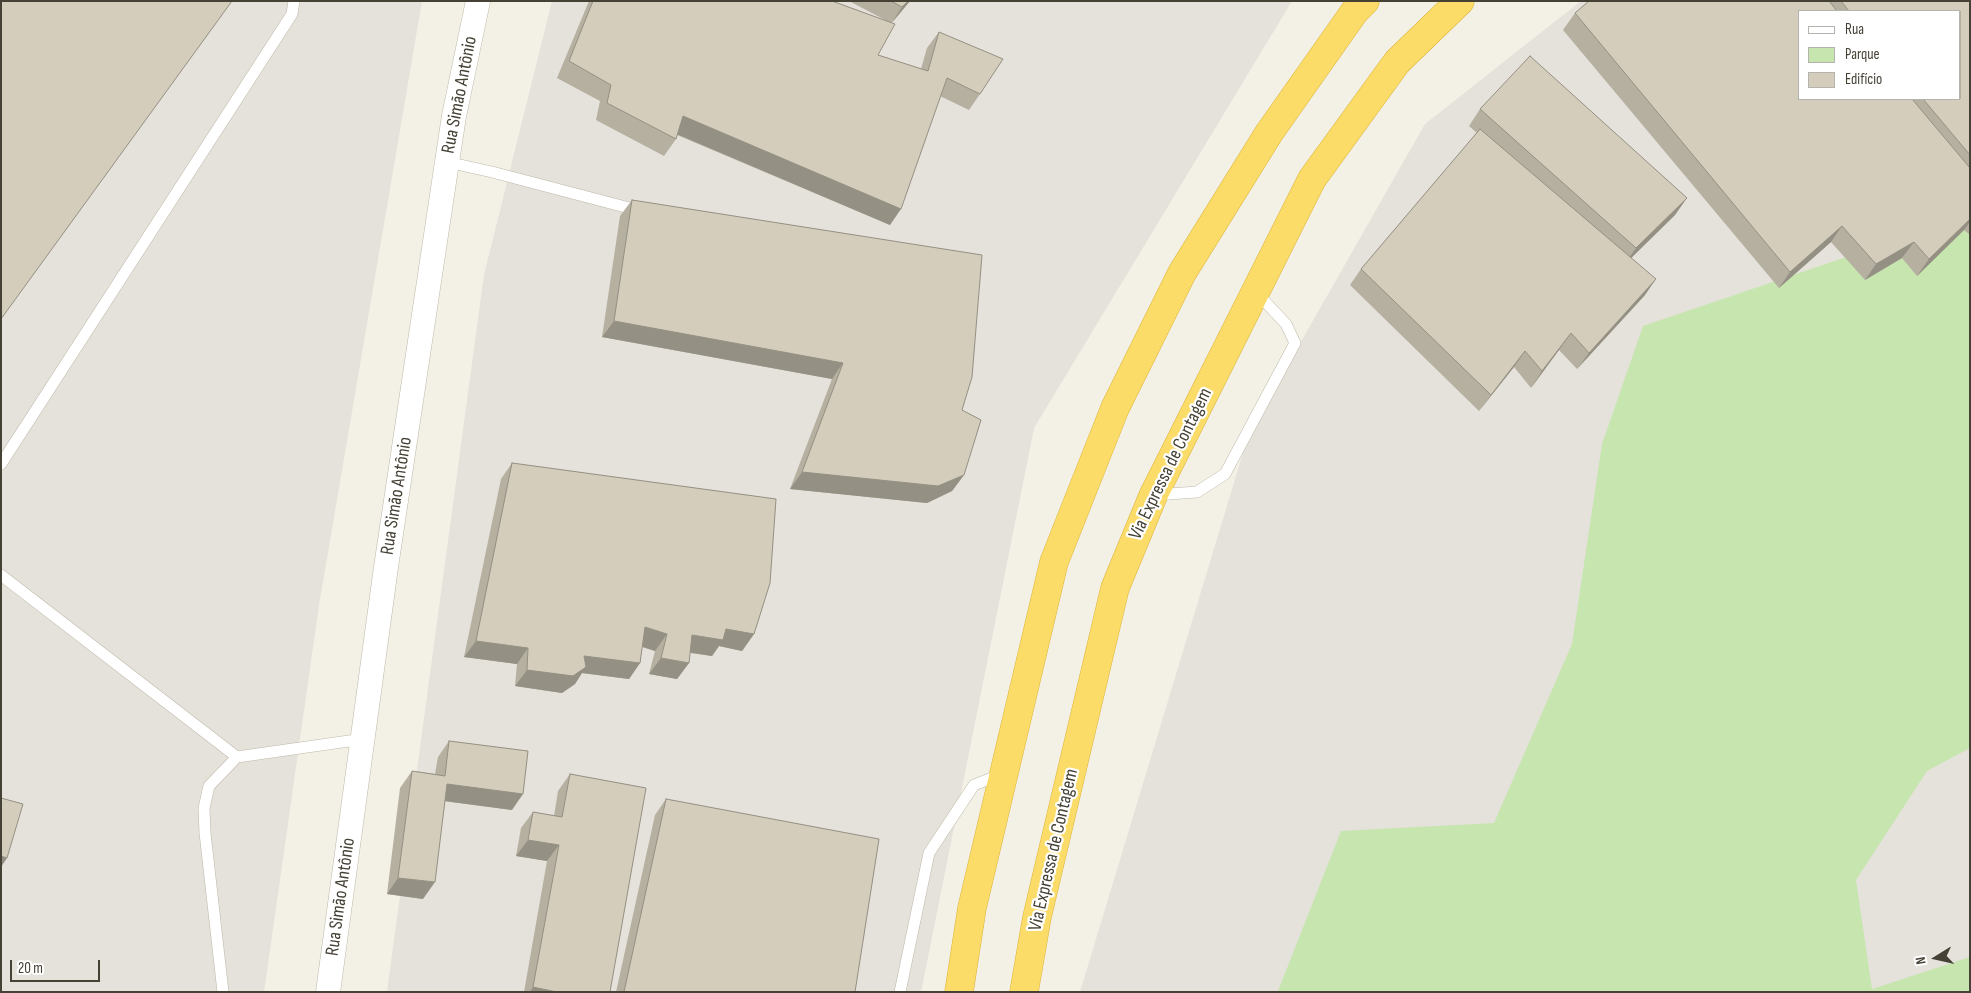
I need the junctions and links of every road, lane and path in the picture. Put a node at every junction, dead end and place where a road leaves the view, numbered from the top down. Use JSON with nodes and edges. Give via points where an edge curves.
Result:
{"nodes":[{"id":1,"x":294,"y":1,"type":"edge"},
{"id":2,"x":478,"y":1,"type":"edge"},
{"id":3,"x":1365,"y":1,"type":"edge"},
{"id":4,"x":1460,"y":1,"type":"edge"},
{"id":5,"x":447,"y":162,"type":"junction"},
{"id":6,"x":633,"y":209,"type":"edge"},
{"id":7,"x":1256,"y":292,"type":"junction"},
{"id":8,"x":1,"y":464,"type":"edge"},
{"id":9,"x":1153,"y":496,"type":"junction"},
{"id":10,"x":1,"y":575,"type":"edge"},
{"id":11,"x":363,"y":739,"type":"junction"},
{"id":12,"x":237,"y":757,"type":"junction"},
{"id":13,"x":1004,"y":773,"type":"junction"},
{"id":14,"x":223,"y":992,"type":"edge"},
{"id":15,"x":328,"y":992,"type":"edge"},
{"id":16,"x":900,"y":992,"type":"edge"},
{"id":17,"x":959,"y":992,"type":"edge"},
{"id":18,"x":1024,"y":992,"type":"edge"}],
"edges":[{"from":1,"to":8,"type":"lane","via":[[292,14]]},
{"from":2,"to":5,"type":"street","name":"Rua Simão Antônio"},
{"from":3,"to":13,"type":"highway","via":[[1269,133],[1182,273],[1115,408],[1054,562]]},
{"from":4,"to":7,"type":"highway","name":"Via Expressa de Contagem","via":[[1398,62],[1312,179]]},
{"from":5,"to":6,"type":"lane"},
{"from":5,"to":11,"type":"street","name":"Rua Simão Antônio"},
{"from":7,"to":9,"type":"highway","name":"Via Expressa de Contagem"},
{"from":7,"to":9,"type":"lane","via":[[1286,324],[1295,343],[1226,474],[1197,492]]},
{"from":9,"to":18,"type":"highway","name":"Via Expressa de Contagem","via":[[1115,588],[1037,917]]},
{"from":10,"to":12,"type":"lane"},
{"from":11,"to":12,"type":"lane"},
{"from":11,"to":15,"type":"street","name":"Rua Simão Antônio"},
{"from":12,"to":14,"type":"lane","via":[[209,786],[204,808]]},
{"from":13,"to":16,"type":"lane","via":[[974,785],[929,853]]},
{"from":13,"to":17,"type":"highway","via":[[972,908]]}]}
